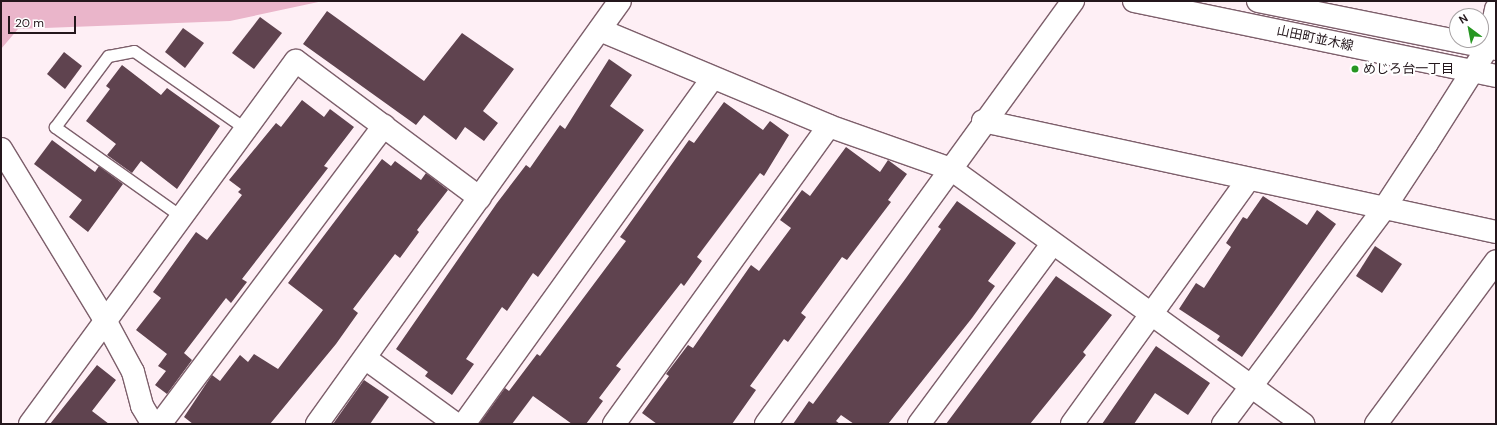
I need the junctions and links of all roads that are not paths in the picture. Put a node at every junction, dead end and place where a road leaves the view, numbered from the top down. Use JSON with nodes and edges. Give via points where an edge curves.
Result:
{"nodes":[{"id":1,"x":620,"y":1,"type":"edge"},
{"id":2,"x":1073,"y":1,"type":"edge"},
{"id":3,"x":1134,"y":1,"type":"edge"},
{"id":4,"x":1258,"y":1,"type":"edge"},
{"id":5,"x":1496,"y":9,"type":"edge"},
{"id":6,"x":600,"y":30,"type":"junction"},
{"id":7,"x":1492,"y":48,"type":"edge"},
{"id":8,"x":1472,"y":70,"type":"junction"},
{"id":9,"x":1496,"y":76,"type":"edge"},
{"id":10,"x":712,"y":79,"type":"junction"},
{"id":11,"x":983,"y":121,"type":"junction"},
{"id":12,"x":384,"y":126,"type":"junction"},
{"id":13,"x":829,"y":126,"type":"junction"},
{"id":14,"x":246,"y":129,"type":"junction"},
{"id":15,"x":1,"y":149,"type":"edge"},
{"id":16,"x":951,"y":169,"type":"junction"},
{"id":17,"x":1248,"y":179,"type":"junction"},
{"id":18,"x":480,"y":198,"type":"junction"},
{"id":19,"x":1383,"y":210,"type":"junction"},
{"id":20,"x":182,"y":217,"type":"junction"},
{"id":21,"x":1496,"y":232,"type":"edge"},
{"id":22,"x":1052,"y":244,"type":"junction"},
{"id":23,"x":1496,"y":261,"type":"edge"},
{"id":24,"x":1154,"y":313,"type":"junction"},
{"id":25,"x":106,"y":322,"type":"junction"},
{"id":26,"x":365,"y":358,"type":"junction"},
{"id":27,"x":1252,"y":386,"type":"junction"},
{"id":28,"x":30,"y":424,"type":"edge"},
{"id":29,"x":153,"y":424,"type":"edge"},
{"id":30,"x":160,"y":424,"type":"edge"},
{"id":31,"x":317,"y":424,"type":"edge"},
{"id":32,"x":456,"y":424,"type":"edge"},
{"id":33,"x":464,"y":424,"type":"edge"},
{"id":34,"x":614,"y":424,"type":"edge"},
{"id":35,"x":766,"y":424,"type":"edge"},
{"id":36,"x":919,"y":424,"type":"edge"},
{"id":37,"x":1072,"y":424,"type":"edge"},
{"id":38,"x":1223,"y":424,"type":"edge"},
{"id":39,"x":1303,"y":424,"type":"edge"},
{"id":40,"x":1376,"y":424,"type":"edge"}],
"edges":[{"from":1,"to":6,"type":"street"},
{"from":2,"to":11,"type":"street"},
{"from":3,"to":8,"type":"street","name":"山田町並木線"},
{"from":4,"to":7,"type":"street","name":"山田町並木線"},
{"from":5,"to":7,"type":"street"},
{"from":6,"to":10,"type":"street"},
{"from":6,"to":18,"type":"street"},
{"from":7,"to":8,"type":"street"},
{"from":8,"to":9,"type":"street","name":"山田町並木線"},
{"from":8,"to":19,"type":"street"},
{"from":10,"to":13,"type":"street"},
{"from":10,"to":33,"type":"street"},
{"from":11,"to":16,"type":"street"},
{"from":11,"to":17,"type":"street"},
{"from":12,"to":14,"type":"street","via":[[296,61]]},
{"from":12,"to":18,"type":"street"},
{"from":12,"to":30,"type":"street"},
{"from":13,"to":16,"type":"street"},
{"from":13,"to":34,"type":"street"},
{"from":14,"to":20,"type":"street"},
{"from":14,"to":20,"type":"lane","via":[[134,51],[108,56],[55,127]]},
{"from":15,"to":25,"type":"street"},
{"from":16,"to":22,"type":"street"},
{"from":16,"to":35,"type":"street"},
{"from":17,"to":19,"type":"street"},
{"from":17,"to":24,"type":"street"},
{"from":18,"to":26,"type":"street"},
{"from":19,"to":21,"type":"street"},
{"from":19,"to":27,"type":"street"},
{"from":20,"to":25,"type":"street"},
{"from":22,"to":24,"type":"street"},
{"from":22,"to":36,"type":"street"},
{"from":23,"to":40,"type":"street"},
{"from":24,"to":27,"type":"street"},
{"from":24,"to":37,"type":"street"},
{"from":25,"to":28,"type":"street"},
{"from":25,"to":29,"type":"street","via":[[133,372],[142,406]]},
{"from":26,"to":31,"type":"street"},
{"from":26,"to":32,"type":"street"},
{"from":27,"to":38,"type":"street"},
{"from":27,"to":39,"type":"street"}]}
